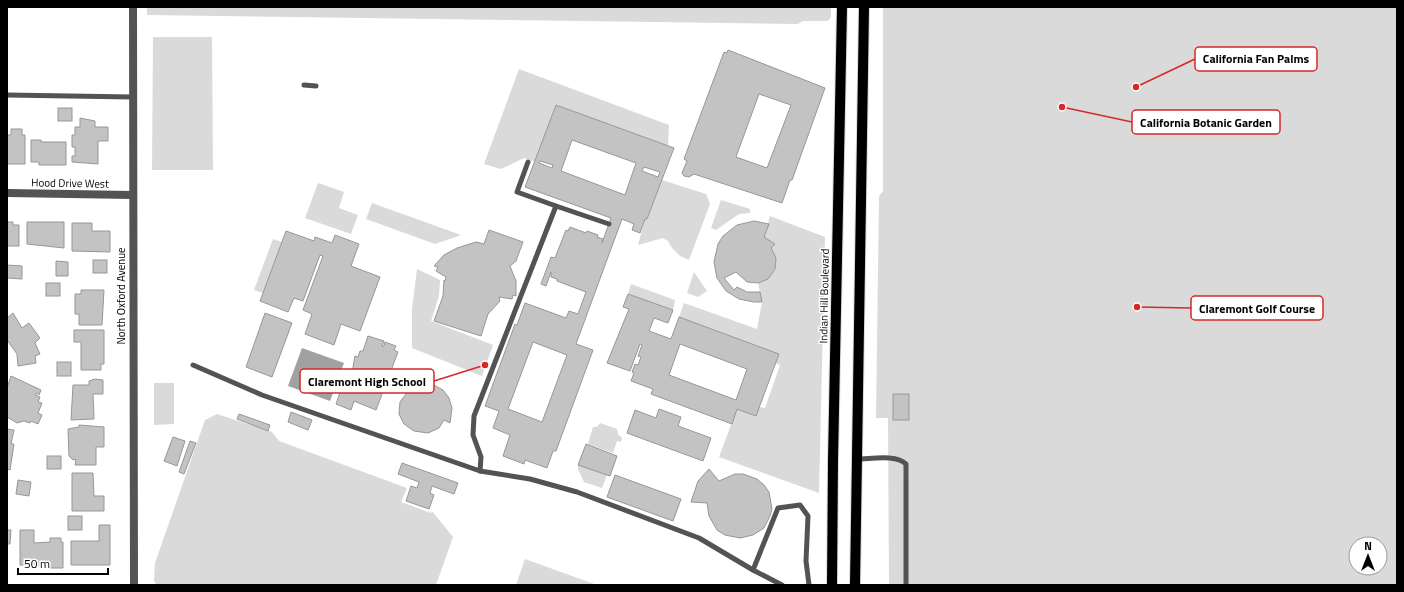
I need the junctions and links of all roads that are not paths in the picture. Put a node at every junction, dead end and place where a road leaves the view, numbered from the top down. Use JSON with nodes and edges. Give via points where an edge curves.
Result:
{"nodes":[{"id":1,"x":133,"y":7,"type":"edge"},
{"id":2,"x":842,"y":7,"type":"edge"},
{"id":3,"x":864,"y":7,"type":"edge"},
{"id":4,"x":304,"y":85,"type":"dead end"},
{"id":5,"x":316,"y":86,"type":"dead end"},
{"id":6,"x":7,"y":95,"type":"edge"},
{"id":7,"x":132,"y":97,"type":"junction"},
{"id":8,"x":528,"y":162,"type":"dead end"},
{"id":9,"x":7,"y":193,"type":"edge"},
{"id":10,"x":132,"y":196,"type":"junction"},
{"id":11,"x":556,"y":206,"type":"junction"},
{"id":12,"x":609,"y":224,"type":"dead end"},
{"id":13,"x":193,"y":365,"type":"dead end"},
{"id":14,"x":857,"y":459,"type":"junction"},
{"id":15,"x":480,"y":471,"type":"junction"},
{"id":16,"x":753,"y":570,"type":"junction"},
{"id":17,"x":134,"y":585,"type":"edge"},
{"id":18,"x":782,"y":585,"type":"edge"},
{"id":19,"x":809,"y":585,"type":"edge"},
{"id":20,"x":832,"y":585,"type":"edge"},
{"id":21,"x":855,"y":585,"type":"edge"},
{"id":22,"x":906,"y":585,"type":"edge"}],
"edges":[{"from":1,"to":7,"type":"street","name":"North Oxford Avenue"},
{"from":2,"to":20,"type":"main road","name":"Indian Hill Boulevard"},
{"from":3,"to":14,"type":"main road"},
{"from":4,"to":5,"type":"lane"},
{"from":6,"to":7,"type":"lane"},
{"from":7,"to":10,"type":"street","name":"North Oxford Avenue"},
{"from":8,"to":11,"type":"lane","via":[[517,192]]},
{"from":9,"to":10,"type":"street","name":"Hood Drive West"},
{"from":10,"to":17,"type":"street","name":"North Oxford Avenue"},
{"from":11,"to":12,"type":"lane"},
{"from":11,"to":15,"type":"lane","via":[[474,416],[473,435],[481,457]]},
{"from":13,"to":15,"type":"lane","via":[[262,395]]},
{"from":14,"to":21,"type":"main road"},
{"from":14,"to":22,"type":"lane","via":[[902,460],[906,464]]},
{"from":15,"to":16,"type":"lane","via":[[530,479],[577,492],[699,538]]},
{"from":16,"to":18,"type":"lane"},
{"from":16,"to":19,"type":"lane","via":[[778,508],[800,505],[808,516],[806,561]]}]}
